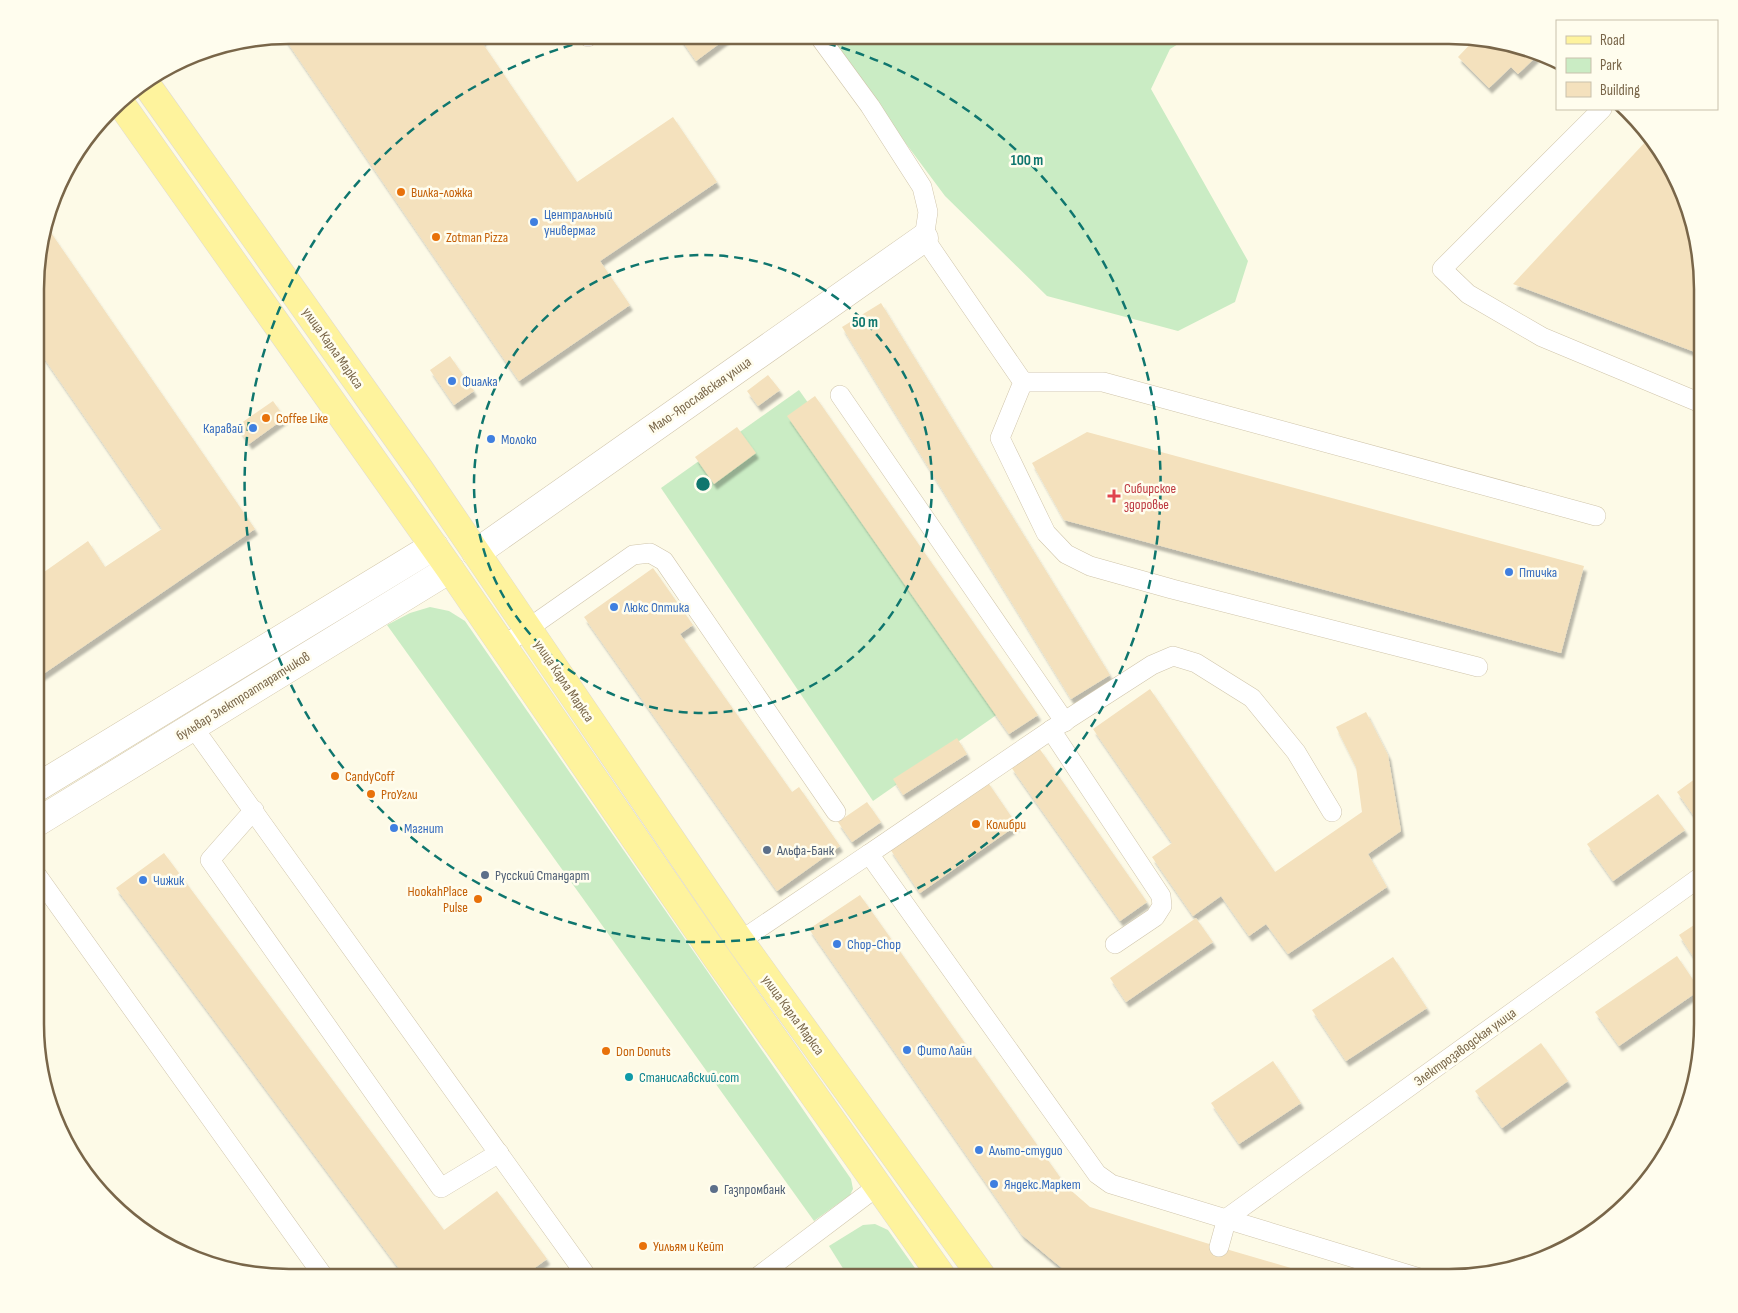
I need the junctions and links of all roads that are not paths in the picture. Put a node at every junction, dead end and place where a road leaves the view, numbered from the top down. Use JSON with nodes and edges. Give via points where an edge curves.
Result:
{"nodes":[{"id":1,"x":825,"y":44,"type":"edge"},
{"id":2,"x":149,"y":88,"type":"edge"},
{"id":3,"x":125,"y":107,"type":"edge"},
{"id":4,"x":1601,"y":110,"type":"edge"},
{"id":5,"x":924,"y":238,"type":"junction"},
{"id":6,"x":1023,"y":382,"type":"junction"},
{"id":7,"x":840,"y":395,"type":"dead end"},
{"id":8,"x":1694,"y":400,"type":"edge"},
{"id":9,"x":1596,"y":516,"type":"dead end"},
{"id":10,"x":434,"y":546,"type":"junction"},
{"id":11,"x":476,"y":553,"type":"junction"},
{"id":12,"x":450,"y":569,"type":"junction"},
{"id":13,"x":528,"y":628,"type":"junction"},
{"id":14,"x":503,"y":646,"type":"junction"},
{"id":15,"x":1478,"y":667,"type":"dead end"},
{"id":16,"x":1058,"y":726,"type":"junction"},
{"id":17,"x":194,"y":727,"type":"junction"},
{"id":18,"x":44,"y":783,"type":"edge"},
{"id":19,"x":254,"y":810,"type":"junction"},
{"id":20,"x":836,"y":812,"type":"dead end"},
{"id":21,"x":1332,"y":812,"type":"dead end"},
{"id":22,"x":44,"y":818,"type":"edge"},
{"id":23,"x":869,"y":854,"type":"junction"},
{"id":24,"x":1694,"y":881,"type":"edge"},
{"id":25,"x":44,"y":885,"type":"edge"},
{"id":26,"x":740,"y":941,"type":"junction"},
{"id":27,"x":1115,"y":944,"type":"dead end"},
{"id":28,"x":499,"y":1152,"type":"junction"},
{"id":29,"x":878,"y":1186,"type":"junction"},
{"id":30,"x":1227,"y":1218,"type":"junction"},
{"id":31,"x":1219,"y":1247,"type":"dead end"},
{"id":32,"x":318,"y":1269,"type":"edge"},
{"id":33,"x":582,"y":1269,"type":"edge"},
{"id":34,"x":768,"y":1269,"type":"edge"},
{"id":35,"x":936,"y":1269,"type":"edge"},
{"id":36,"x":977,"y":1269,"type":"edge"},
{"id":37,"x":1391,"y":1269,"type":"edge"}],
"edges":[{"from":1,"to":5,"type":"lane","via":[[870,106],[922,187],[928,212]]},
{"from":2,"to":11,"type":"main road","name":"улица Карла Маркса"},
{"from":3,"to":10,"type":"main road"},
{"from":4,"to":8,"type":"lane","via":[[1442,269],[1468,294],[1542,337]]},
{"from":5,"to":6,"type":"lane"},
{"from":5,"to":11,"type":"street","name":"Мало-Ярославская улица"},
{"from":6,"to":9,"type":"lane","via":[[1103,382]]},
{"from":6,"to":15,"type":"lane","via":[[1000,438],[1046,533],[1066,554],[1090,566],[1172,589]]},
{"from":7,"to":16,"type":"lane"},
{"from":10,"to":11,"type":"main road"},
{"from":10,"to":12,"type":"main road","name":"улица Карла Маркса"},
{"from":10,"to":18,"type":"street","name":"бульвар Электроаппаратчиков"},
{"from":11,"to":12,"type":"main road"},
{"from":11,"to":13,"type":"main road","name":"улица Карла Маркса"},
{"from":12,"to":14,"type":"main road","name":"улица Карла Маркса"},
{"from":12,"to":17,"type":"street","name":"бульвар Электроаппаратчиков"},
{"from":13,"to":14,"type":"lane"},
{"from":13,"to":20,"type":"lane","via":[[633,555],[650,553],[664,561]]},
{"from":13,"to":26,"type":"main road","name":"улица Карла Маркса"},
{"from":14,"to":29,"type":"main road","name":"улица Карла Маркса"},
{"from":16,"to":21,"type":"lane","via":[[1152,665],[1173,656],[1196,663],[1252,698],[1296,752]]},
{"from":16,"to":23,"type":"lane"},
{"from":16,"to":27,"type":"lane","via":[[1161,896],[1162,906],[1155,917]]},
{"from":17,"to":19,"type":"lane"},
{"from":17,"to":22,"type":"street","name":"бульвар Электроаппаратчиков"},
{"from":19,"to":28,"type":"lane"},
{"from":19,"to":28,"type":"lane","via":[[210,860],[441,1188]]},
{"from":23,"to":26,"type":"lane"},
{"from":23,"to":30,"type":"lane","via":[[1097,1174],[1111,1184]]},
{"from":24,"to":30,"type":"lane","name":"Электрозаводская улица"},
{"from":25,"to":32,"type":"lane"},
{"from":26,"to":36,"type":"main road","name":"улица Карла Маркса"},
{"from":28,"to":33,"type":"lane"},
{"from":29,"to":34,"type":"lane"},
{"from":29,"to":35,"type":"main road","name":"улица Карла Маркса"},
{"from":30,"to":31,"type":"lane"},
{"from":30,"to":37,"type":"lane"}]}
